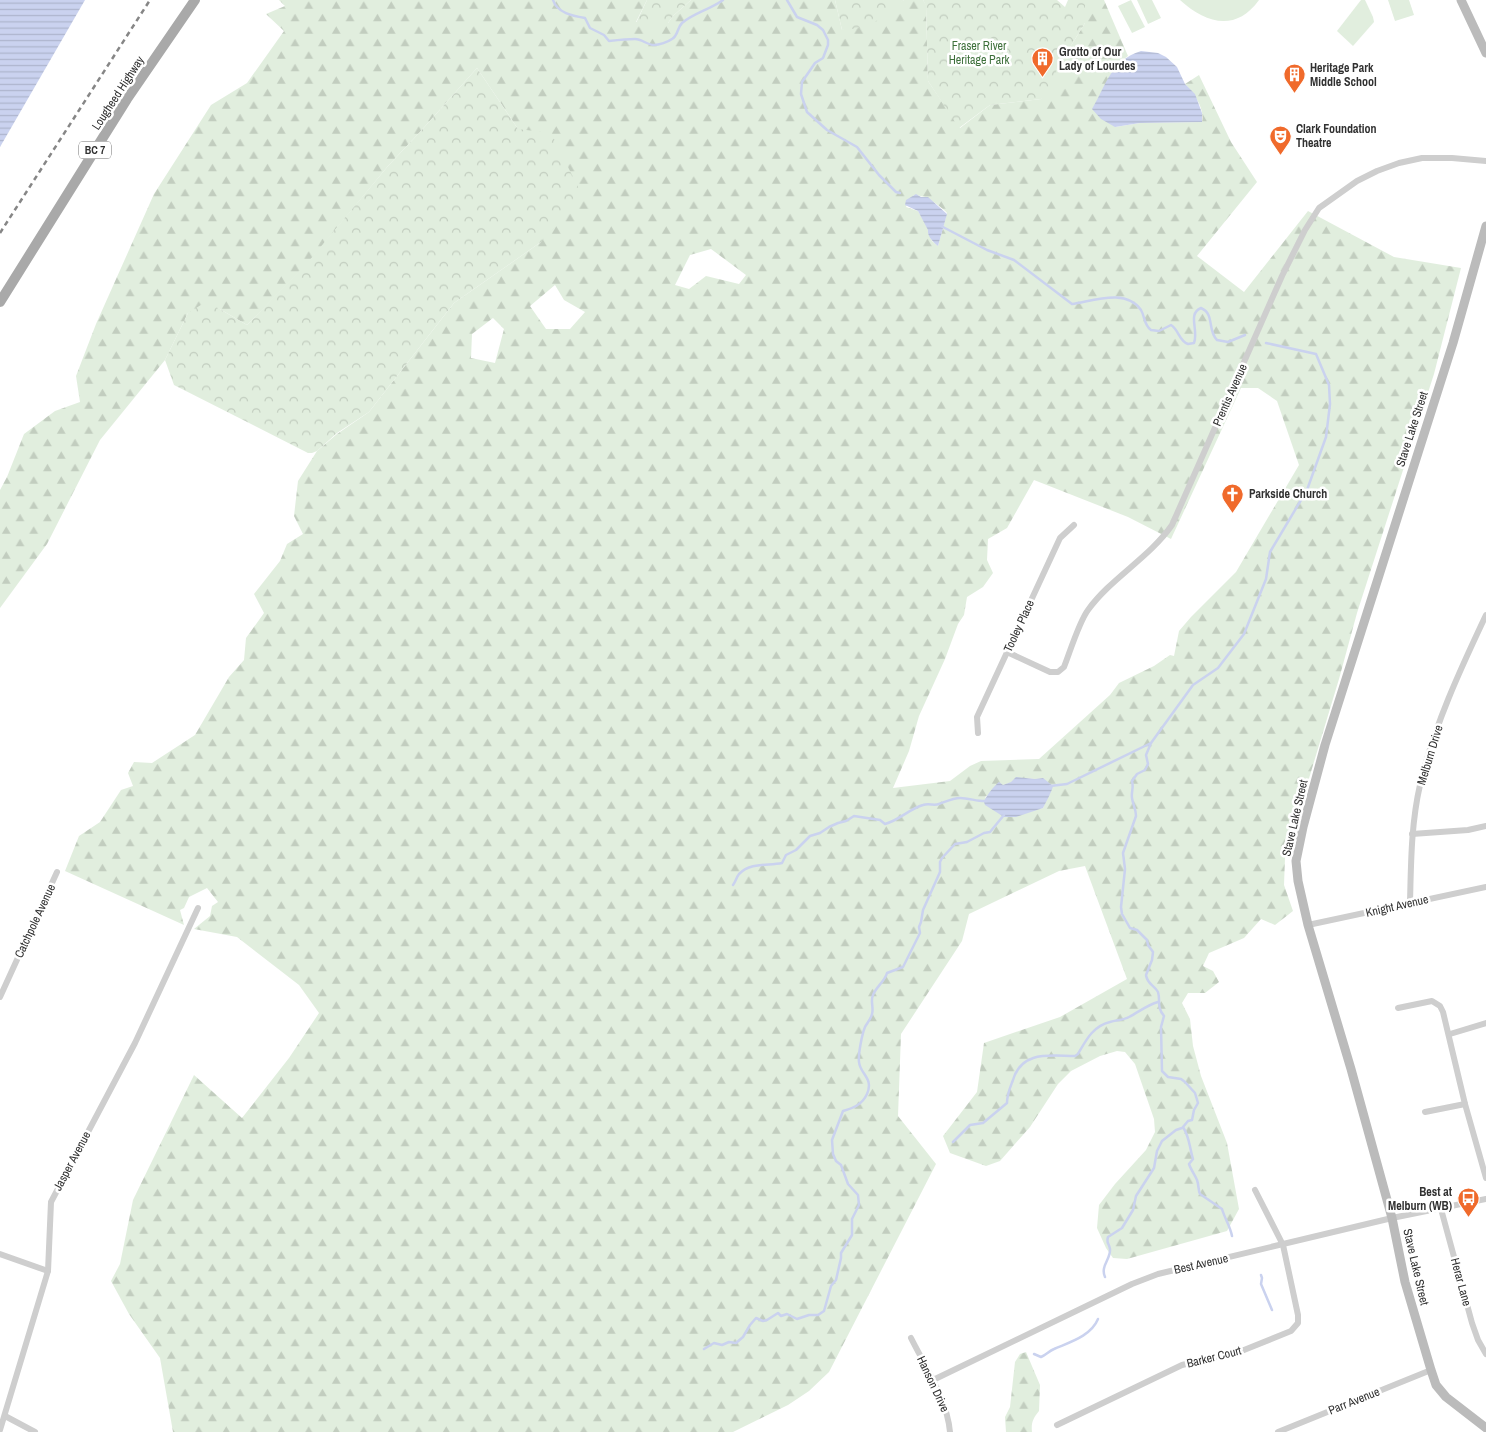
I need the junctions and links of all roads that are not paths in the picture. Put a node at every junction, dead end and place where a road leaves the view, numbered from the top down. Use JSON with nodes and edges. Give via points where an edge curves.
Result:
{"nodes":[{"id":1,"x":195,"y":0,"type":"edge"},
{"id":2,"x":1460,"y":0,"type":"edge"},
{"id":3,"x":1486,"y":53,"type":"edge"},
{"id":4,"x":1486,"y":161,"type":"edge"},
{"id":5,"x":1486,"y":226,"type":"edge"},
{"id":6,"x":0,"y":302,"type":"edge"},
{"id":7,"x":1074,"y":525,"type":"dead end"},
{"id":8,"x":1486,"y":615,"type":"edge"},
{"id":9,"x":1007,"y":652,"type":"junction"},
{"id":10,"x":978,"y":733,"type":"dead end"},
{"id":11,"x":1486,"y":826,"type":"edge"},
{"id":12,"x":1412,"y":834,"type":"junction"},
{"id":13,"x":57,"y":872,"type":"dead end"},
{"id":14,"x":1486,"y":887,"type":"edge"},
{"id":15,"x":1410,"y":903,"type":"junction"},
{"id":16,"x":198,"y":908,"type":"dead end"},
{"id":17,"x":1308,"y":924,"type":"junction"},
{"id":18,"x":0,"y":997,"type":"edge"},
{"id":19,"x":1398,"y":1008,"type":"dead end"},
{"id":20,"x":1486,"y":1023,"type":"edge"},
{"id":21,"x":1450,"y":1034,"type":"junction"},
{"id":22,"x":1465,"y":1104,"type":"junction"},
{"id":23,"x":1425,"y":1112,"type":"dead end"},
{"id":24,"x":1486,"y":1178,"type":"edge"},
{"id":25,"x":1255,"y":1190,"type":"dead end"},
{"id":26,"x":1486,"y":1198,"type":"edge"},
{"id":27,"x":1441,"y":1209,"type":"junction"},
{"id":28,"x":1392,"y":1218,"type":"junction"},
{"id":29,"x":1283,"y":1245,"type":"junction"},
{"id":30,"x":0,"y":1254,"type":"edge"},
{"id":31,"x":48,"y":1271,"type":"junction"},
{"id":32,"x":912,"y":1338,"type":"dead end"},
{"id":33,"x":1486,"y":1354,"type":"edge"},
{"id":34,"x":1431,"y":1370,"type":"junction"},
{"id":35,"x":933,"y":1380,"type":"junction"},
{"id":36,"x":5,"y":1416,"type":"junction"},
{"id":37,"x":1057,"y":1425,"type":"dead end"},
{"id":38,"x":1486,"y":1428,"type":"edge"},
{"id":39,"x":0,"y":1430,"type":"edge"},
{"id":40,"x":36,"y":1432,"type":"edge"},
{"id":41,"x":950,"y":1432,"type":"edge"},
{"id":42,"x":1278,"y":1432,"type":"edge"}],
"edges":[{"from":1,"to":6,"type":"main road","name":"Lougheed Highway","number":"BC 7","via":[[128,99]]},
{"from":2,"to":3,"type":"main road"},
{"from":4,"to":9,"type":"street","name":"Prentis Avenue","via":[[1422,158],[1400,163],[1357,181],[1319,208],[1282,276],[1172,526],[1086,612],[1064,667],[1058,672],[1050,672]]},
{"from":5,"to":17,"type":"main road","name":"Stave Lake Street","via":[[1303,827],[1297,872]]},
{"from":7,"to":9,"type":"street","name":"Tooley Place","via":[[1060,538]]},
{"from":8,"to":12,"type":"street","name":"Melburn Drive","via":[[1441,717],[1420,786]]},
{"from":9,"to":10,"type":"street","name":"Tooley Place","via":[[977,718]]},
{"from":11,"to":12,"type":"street"},
{"from":12,"to":15,"type":"street","name":"Melburn Drive"},
{"from":13,"to":18,"type":"street","name":"Catchpole Avenue"},
{"from":14,"to":15,"type":"street","name":"Knight Avenue"},
{"from":15,"to":17,"type":"street","name":"Knight Avenue"},
{"from":16,"to":31,"type":"street","name":"Jasper Avenue","via":[[134,1043],[51,1202]]},
{"from":17,"to":28,"type":"main road","name":"Stave Lake Street"},
{"from":19,"to":21,"type":"street","via":[[1432,1001],[1440,1006]]},
{"from":20,"to":21,"type":"street"},
{"from":21,"to":22,"type":"street"},
{"from":22,"to":23,"type":"street"},
{"from":22,"to":24,"type":"street"},
{"from":25,"to":29,"type":"street"},
{"from":26,"to":27,"type":"street","name":"Best Avenue"},
{"from":27,"to":28,"type":"street","name":"Best Avenue"},
{"from":27,"to":33,"type":"street","name":"Herar Lane","via":[[1472,1323]]},
{"from":28,"to":29,"type":"street","name":"Best Avenue"},
{"from":28,"to":34,"type":"main road","name":"Stave Lake Street","via":[[1405,1282]]},
{"from":29,"to":35,"type":"street","name":"Best Avenue","via":[[1152,1276]]},
{"from":29,"to":37,"type":"street","name":"Barker Court","via":[[1298,1315],[1295,1328],[1244,1350],[1182,1365]]},
{"from":30,"to":31,"type":"street"},
{"from":31,"to":36,"type":"street","name":"Jasper Avenue"},
{"from":32,"to":35,"type":"street","name":"Hanson Drive"},
{"from":34,"to":38,"type":"main road","name":"Stave Lake Street","via":[[1436,1385],[1446,1397]]},
{"from":34,"to":42,"type":"street","name":"Parr Avenue"},
{"from":35,"to":41,"type":"street","name":"Hanson Drive","via":[[948,1415]]},
{"from":36,"to":39,"type":"street","name":"Jasper Avenue"},
{"from":36,"to":40,"type":"street"}]}
